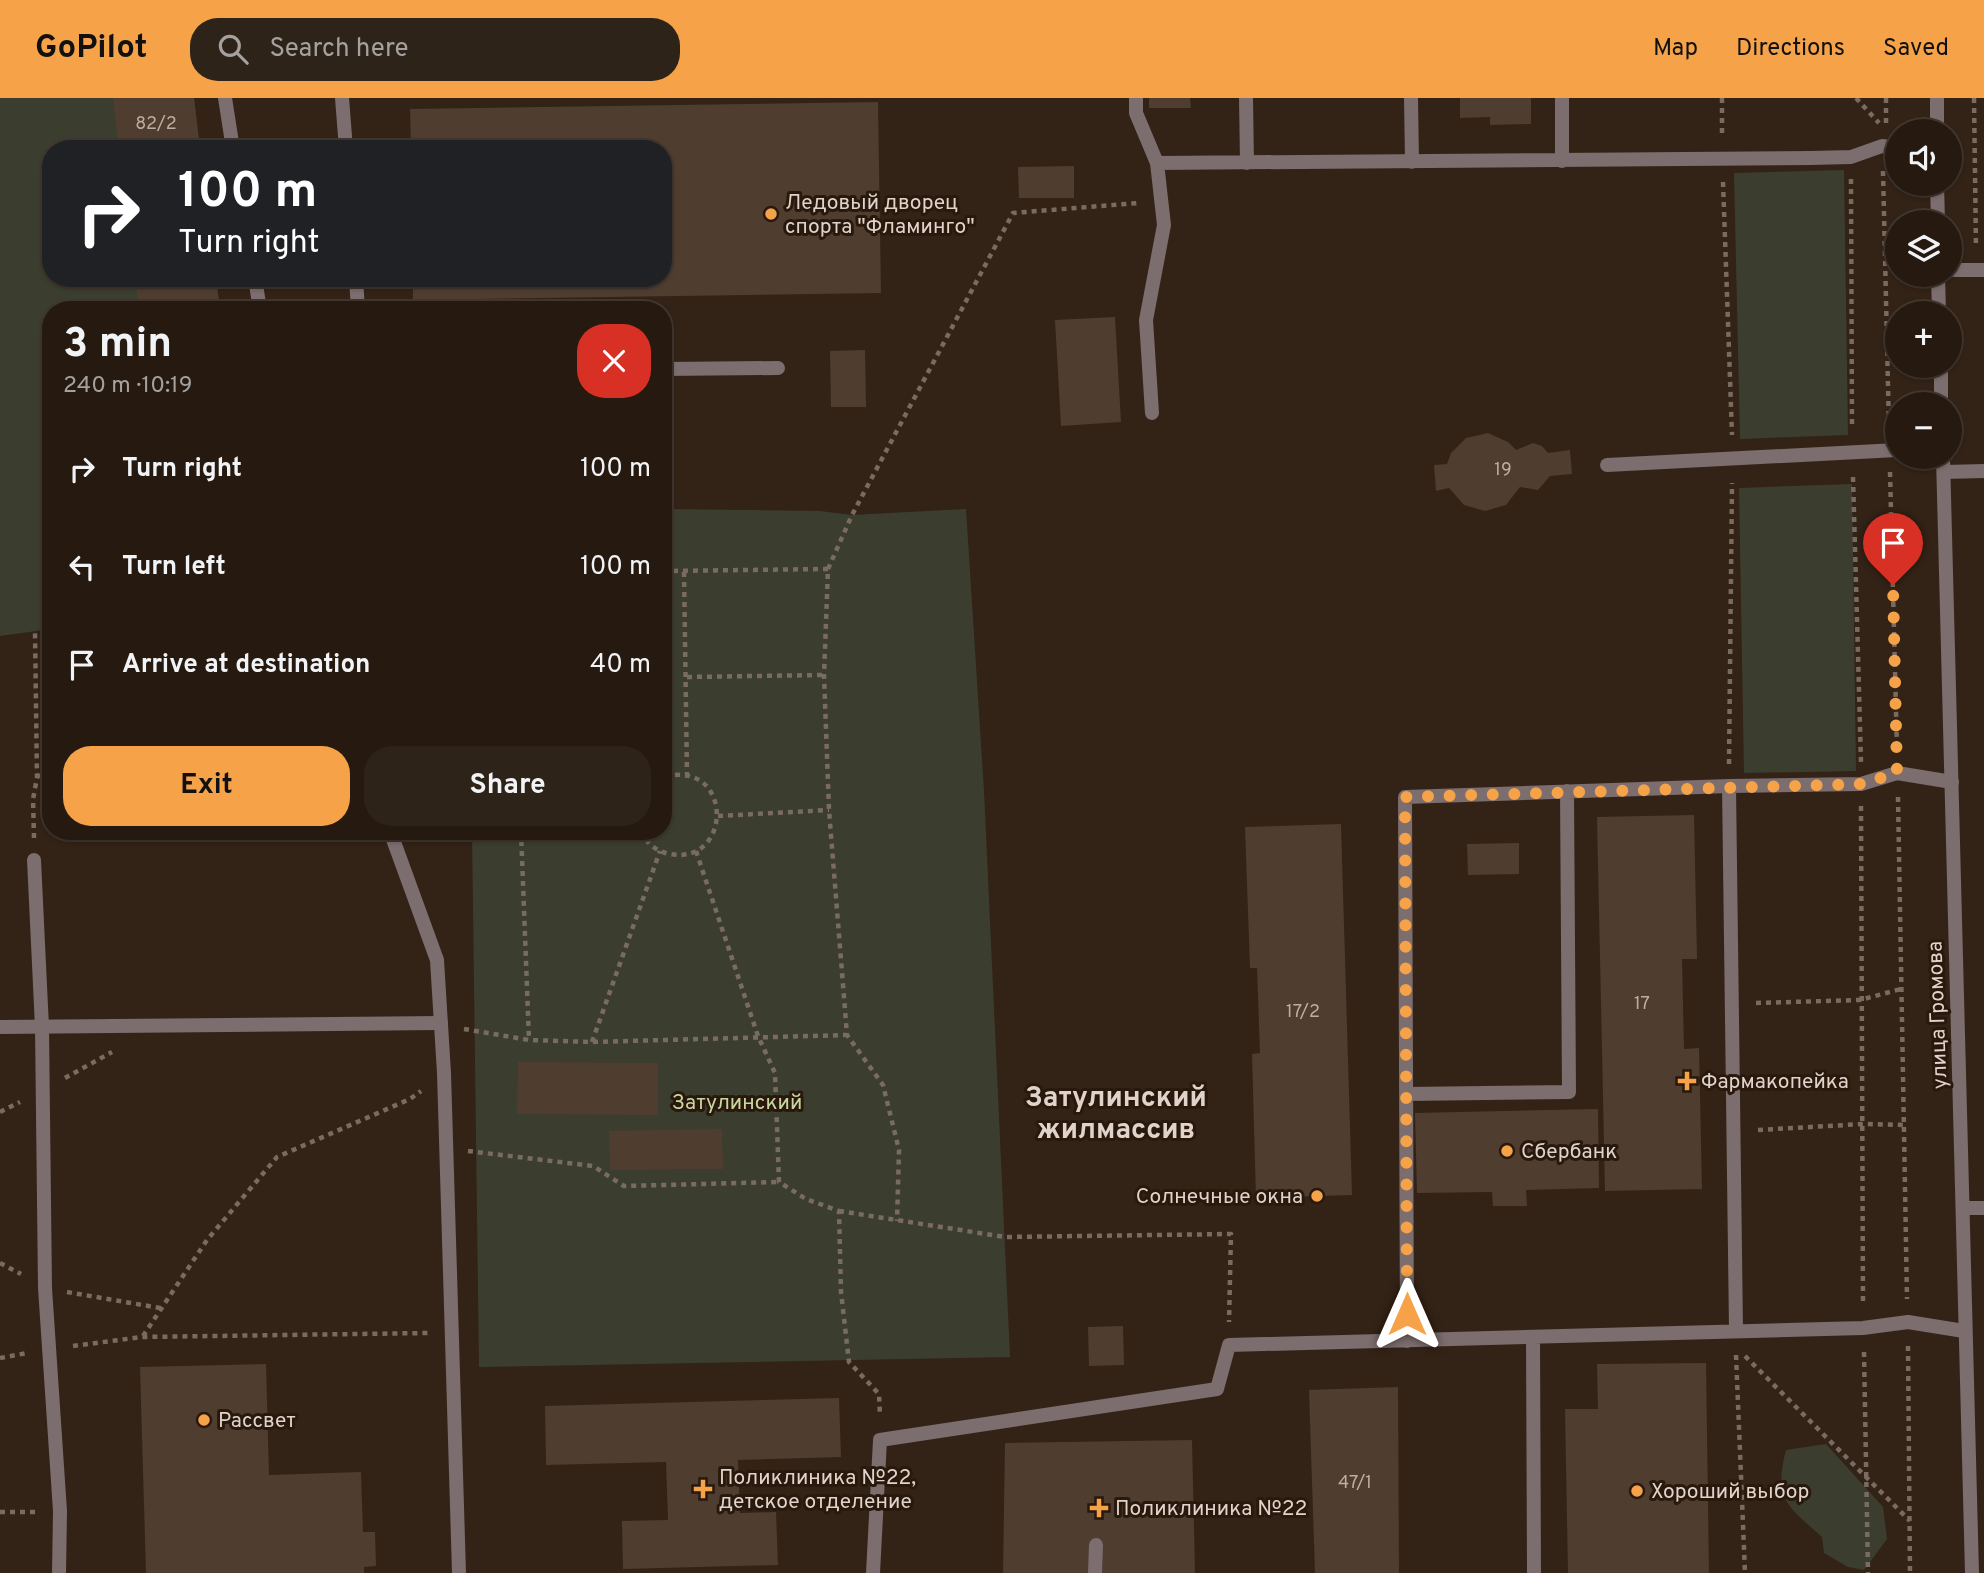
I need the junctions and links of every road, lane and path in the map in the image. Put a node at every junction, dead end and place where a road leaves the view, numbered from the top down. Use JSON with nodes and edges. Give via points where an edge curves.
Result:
{"nodes":[{"id":1,"x":225,"y":98,"type":"edge"},
{"id":2,"x":342,"y":98,"type":"edge"},
{"id":3,"x":1136,"y":98,"type":"edge"},
{"id":4,"x":1246,"y":98,"type":"edge"},
{"id":5,"x":1411,"y":98,"type":"edge"},
{"id":6,"x":1562,"y":98,"type":"edge"},
{"id":7,"x":1722,"y":98,"type":"edge"},
{"id":8,"x":1856,"y":98,"type":"edge"},
{"id":9,"x":1937,"y":98,"type":"edge"},
{"id":10,"x":1974,"y":98,"type":"edge"},
{"id":11,"x":1937,"y":119,"type":"edge"},
{"id":12,"x":1722,"y":135,"type":"dead end"},
{"id":13,"x":1885,"y":137,"type":"edge"},
{"id":14,"x":232,"y":140,"type":"edge"},
{"id":15,"x":345,"y":140,"type":"edge"},
{"id":16,"x":1885,"y":144,"type":"edge"},
{"id":17,"x":1851,"y":157,"type":"junction"},
{"id":18,"x":1562,"y":161,"type":"junction"},
{"id":19,"x":1157,"y":163,"type":"junction"},
{"id":20,"x":1247,"y":163,"type":"junction"},
{"id":21,"x":1412,"y":163,"type":"junction"},
{"id":22,"x":1890,"y":196,"type":"edge"},
{"id":23,"x":1162,"y":202,"type":"junction"},
{"id":24,"x":1962,"y":270,"type":"edge"},
{"id":25,"x":1980,"y":270,"type":"edge"},
{"id":26,"x":778,"y":368,"type":"dead end"},
{"id":27,"x":672,"y":369,"type":"edge"},
{"id":28,"x":1892,"y":392,"type":"edge"},
{"id":29,"x":1152,"y":413,"type":"dead end"},
{"id":30,"x":1885,"y":451,"type":"edge"},
{"id":31,"x":1852,"y":453,"type":"junction"},
{"id":32,"x":1607,"y":465,"type":"dead end"},
{"id":33,"x":1962,"y":467,"type":"edge"},
{"id":34,"x":1893,"y":469,"type":"edge"},
{"id":35,"x":1943,"y":469,"type":"edge"},
{"id":36,"x":1984,"y":471,"type":"edge"},
{"id":37,"x":828,"y":569,"type":"junction"},
{"id":38,"x":672,"y":571,"type":"edge"},
{"id":39,"x":684,"y":572,"type":"junction"},
{"id":40,"x":35,"y":632,"type":"dead end"},
{"id":41,"x":824,"y":675,"type":"junction"},
{"id":42,"x":687,"y":677,"type":"junction"},
{"id":43,"x":42,"y":772,"type":"edge"},
{"id":44,"x":1897,"y":773,"type":"junction"},
{"id":45,"x":687,"y":775,"type":"junction"},
{"id":46,"x":672,"y":776,"type":"edge"},
{"id":47,"x":37,"y":778,"type":"junction"},
{"id":48,"x":1952,"y":782,"type":"junction"},
{"id":49,"x":1861,"y":784,"type":"junction"},
{"id":50,"x":1729,"y":786,"type":"junction"},
{"id":51,"x":1567,"y":791,"type":"junction"},
{"id":52,"x":829,"y":810,"type":"junction"},
{"id":53,"x":718,"y":816,"type":"junction"},
{"id":54,"x":393,"y":840,"type":"edge"},
{"id":55,"x":521,"y":840,"type":"edge"},
{"id":56,"x":650,"y":840,"type":"edge"},
{"id":57,"x":660,"y":851,"type":"junction"},
{"id":58,"x":696,"y":851,"type":"junction"},
{"id":59,"x":34,"y":860,"type":"joint"},
{"id":60,"x":1901,"y":989,"type":"junction"},
{"id":61,"x":1860,"y":1000,"type":"junction"},
{"id":62,"x":1733,"y":1004,"type":"junction"},
{"id":63,"x":441,"y":1023,"type":"junction"},
{"id":64,"x":159,"y":1026,"type":"junction"},
{"id":65,"x":0,"y":1027,"type":"edge"},
{"id":66,"x":42,"y":1027,"type":"junction"},
{"id":67,"x":846,"y":1035,"type":"junction"},
{"id":68,"x":758,"y":1036,"type":"junction"},
{"id":69,"x":530,"y":1040,"type":"junction"},
{"id":70,"x":592,"y":1042,"type":"junction"},
{"id":71,"x":444,"y":1073,"type":"junction"},
{"id":72,"x":41,"y":1092,"type":"junction"},
{"id":73,"x":1406,"y":1094,"type":"junction"},
{"id":74,"x":0,"y":1112,"type":"edge"},
{"id":75,"x":1863,"y":1124,"type":"junction"},
{"id":76,"x":1904,"y":1125,"type":"junction"},
{"id":77,"x":1736,"y":1131,"type":"junction"},
{"id":78,"x":446,"y":1153,"type":"junction"},
{"id":79,"x":779,"y":1182,"type":"junction"},
{"id":80,"x":1964,"y":1208,"type":"junction"},
{"id":81,"x":1984,"y":1208,"type":"edge"},
{"id":82,"x":839,"y":1211,"type":"junction"},
{"id":83,"x":897,"y":1220,"type":"junction"},
{"id":84,"x":46,"y":1288,"type":"junction"},
{"id":85,"x":160,"y":1308,"type":"junction"},
{"id":86,"x":1908,"y":1322,"type":"junction"},
{"id":87,"x":1863,"y":1328,"type":"junction"},
{"id":88,"x":1737,"y":1330,"type":"junction"},
{"id":89,"x":1964,"y":1331,"type":"junction"},
{"id":90,"x":452,"y":1333,"type":"junction"},
{"id":91,"x":142,"y":1337,"type":"junction"},
{"id":92,"x":1533,"y":1339,"type":"junction"},
{"id":93,"x":1407,"y":1341,"type":"junction"},
{"id":94,"x":1229,"y":1345,"type":"junction"},
{"id":95,"x":51,"y":1349,"type":"junction"},
{"id":96,"x":880,"y":1440,"type":"junction"},
{"id":97,"x":1867,"y":1478,"type":"junction"},
{"id":98,"x":60,"y":1511,"type":"junction"},
{"id":99,"x":0,"y":1512,"type":"edge"},
{"id":100,"x":1910,"y":1521,"type":"junction"},
{"id":101,"x":1096,"y":1545,"type":"dead end"},
{"id":102,"x":59,"y":1573,"type":"edge"},
{"id":103,"x":459,"y":1573,"type":"edge"},
{"id":104,"x":873,"y":1573,"type":"edge"},
{"id":105,"x":1096,"y":1573,"type":"edge"},
{"id":106,"x":1534,"y":1573,"type":"edge"},
{"id":107,"x":1745,"y":1573,"type":"edge"},
{"id":108,"x":1868,"y":1573,"type":"edge"},
{"id":109,"x":1910,"y":1573,"type":"edge"},
{"id":110,"x":1972,"y":1573,"type":"edge"}],
"edges":[{"from":1,"to":14,"type":"street"},
{"from":2,"to":15,"type":"street"},
{"from":3,"to":19,"type":"street","via":[[1136,113]]},
{"from":4,"to":20,"type":"street"},
{"from":5,"to":21,"type":"street"},
{"from":6,"to":18,"type":"street"},
{"from":7,"to":12,"type":"path"},
{"from":8,"to":13,"type":"path"},
{"from":9,"to":11,"type":"street"},
{"from":10,"to":25,"type":"path"},
{"from":16,"to":17,"type":"street"},
{"from":17,"to":18,"type":"street"},
{"from":17,"to":31,"type":"path"},
{"from":18,"to":21,"type":"street"},
{"from":19,"to":20,"type":"street"},
{"from":19,"to":23,"type":"street"},
{"from":20,"to":21,"type":"street"},
{"from":22,"to":28,"type":"path"},
{"from":23,"to":29,"type":"street","via":[[1164,225],[1146,320]]},
{"from":23,"to":37,"type":"path","via":[[1013,213],[852,515]]},
{"from":24,"to":25,"type":"street"},
{"from":26,"to":27,"type":"street"},
{"from":30,"to":31,"type":"street"},
{"from":31,"to":32,"type":"street"},
{"from":31,"to":49,"type":"path"},
{"from":33,"to":36,"type":"street"},
{"from":34,"to":44,"type":"path"},
{"from":35,"to":48,"type":"street","name":"улица Громова"},
{"from":37,"to":39,"type":"path"},
{"from":37,"to":41,"type":"path"},
{"from":38,"to":39,"type":"path"},
{"from":39,"to":42,"type":"path"},
{"from":40,"to":47,"type":"path"},
{"from":41,"to":42,"type":"path"},
{"from":41,"to":52,"type":"path"},
{"from":42,"to":45,"type":"path"},
{"from":43,"to":47,"type":"path"},
{"from":44,"to":48,"type":"street"},
{"from":44,"to":49,"type":"street"},
{"from":44,"to":60,"type":"path"},
{"from":45,"to":46,"type":"path"},
{"from":45,"to":53,"type":"path","via":[[706,786]]},
{"from":47,"to":59,"type":"path"},
{"from":48,"to":80,"type":"street","name":"улица Громова"},
{"from":49,"to":50,"type":"street"},
{"from":49,"to":61,"type":"path"},
{"from":50,"to":51,"type":"street"},
{"from":50,"to":62,"type":"street"},
{"from":51,"to":73,"type":"street","via":[[1405,797]]},
{"from":51,"to":73,"type":"street","via":[[1569,1092]]},
{"from":52,"to":53,"type":"path"},
{"from":52,"to":67,"type":"path"},
{"from":53,"to":58,"type":"path","via":[[712,836]]},
{"from":54,"to":63,"type":"street","via":[[437,960]]},
{"from":55,"to":69,"type":"path"},
{"from":56,"to":57,"type":"path"},
{"from":57,"to":58,"type":"path","via":[[672,855]]},
{"from":57,"to":70,"type":"path"},
{"from":58,"to":68,"type":"path"},
{"from":59,"to":66,"type":"street"},
{"from":60,"to":61,"type":"path"},
{"from":60,"to":76,"type":"path"},
{"from":61,"to":62,"type":"path"},
{"from":61,"to":75,"type":"path"},
{"from":62,"to":77,"type":"street"},
{"from":63,"to":64,"type":"street"},
{"from":63,"to":69,"type":"path"},
{"from":63,"to":71,"type":"street"},
{"from":64,"to":66,"type":"street"},
{"from":64,"to":72,"type":"path"},
{"from":65,"to":66,"type":"street"},
{"from":66,"to":72,"type":"street"},
{"from":67,"to":68,"type":"path"},
{"from":67,"to":83,"type":"path","via":[[883,1085],[899,1150]]},
{"from":68,"to":70,"type":"path"},
{"from":68,"to":79,"type":"path","via":[[775,1073]]},
{"from":69,"to":70,"type":"path"},
{"from":71,"to":78,"type":"street"},
{"from":71,"to":85,"type":"path","via":[[410,1099],[277,1157],[207,1240]]},
{"from":72,"to":74,"type":"path"},
{"from":72,"to":84,"type":"street"},
{"from":73,"to":93,"type":"street"},
{"from":75,"to":76,"type":"path"},
{"from":75,"to":77,"type":"path"},
{"from":75,"to":87,"type":"path"},
{"from":76,"to":86,"type":"path"},
{"from":77,"to":88,"type":"street"},
{"from":78,"to":79,"type":"path","via":[[477,1151],[593,1166],[624,1186]]},
{"from":78,"to":90,"type":"street"},
{"from":79,"to":82,"type":"path","via":[[806,1199]]},
{"from":80,"to":81,"type":"street"},
{"from":80,"to":89,"type":"street","name":"улица Громова"},
{"from":82,"to":83,"type":"path"},
{"from":82,"to":96,"type":"path","via":[[849,1362],[879,1394]]},
{"from":83,"to":94,"type":"path","via":[[1005,1237],[1231,1234]]},
{"from":84,"to":85,"type":"path"},
{"from":84,"to":95,"type":"street"},
{"from":85,"to":91,"type":"path"},
{"from":86,"to":87,"type":"street"},
{"from":86,"to":89,"type":"street"},
{"from":86,"to":100,"type":"path"},
{"from":87,"to":88,"type":"street"},
{"from":87,"to":97,"type":"path"},
{"from":88,"to":92,"type":"street"},
{"from":89,"to":110,"type":"street","name":"улица Громова"},
{"from":90,"to":91,"type":"path"},
{"from":90,"to":103,"type":"street"},
{"from":91,"to":95,"type":"path"},
{"from":92,"to":93,"type":"street"},
{"from":92,"to":106,"type":"street"},
{"from":93,"to":94,"type":"street"},
{"from":94,"to":96,"type":"street","via":[[1217,1389]]},
{"from":95,"to":98,"type":"street"},
{"from":96,"to":104,"type":"street"},
{"from":97,"to":100,"type":"path"},
{"from":97,"to":107,"type":"path","via":[[1736,1347]]},
{"from":97,"to":108,"type":"path"},
{"from":98,"to":99,"type":"path"},
{"from":98,"to":102,"type":"street"},
{"from":100,"to":109,"type":"path"},
{"from":101,"to":105,"type":"street"}]}
